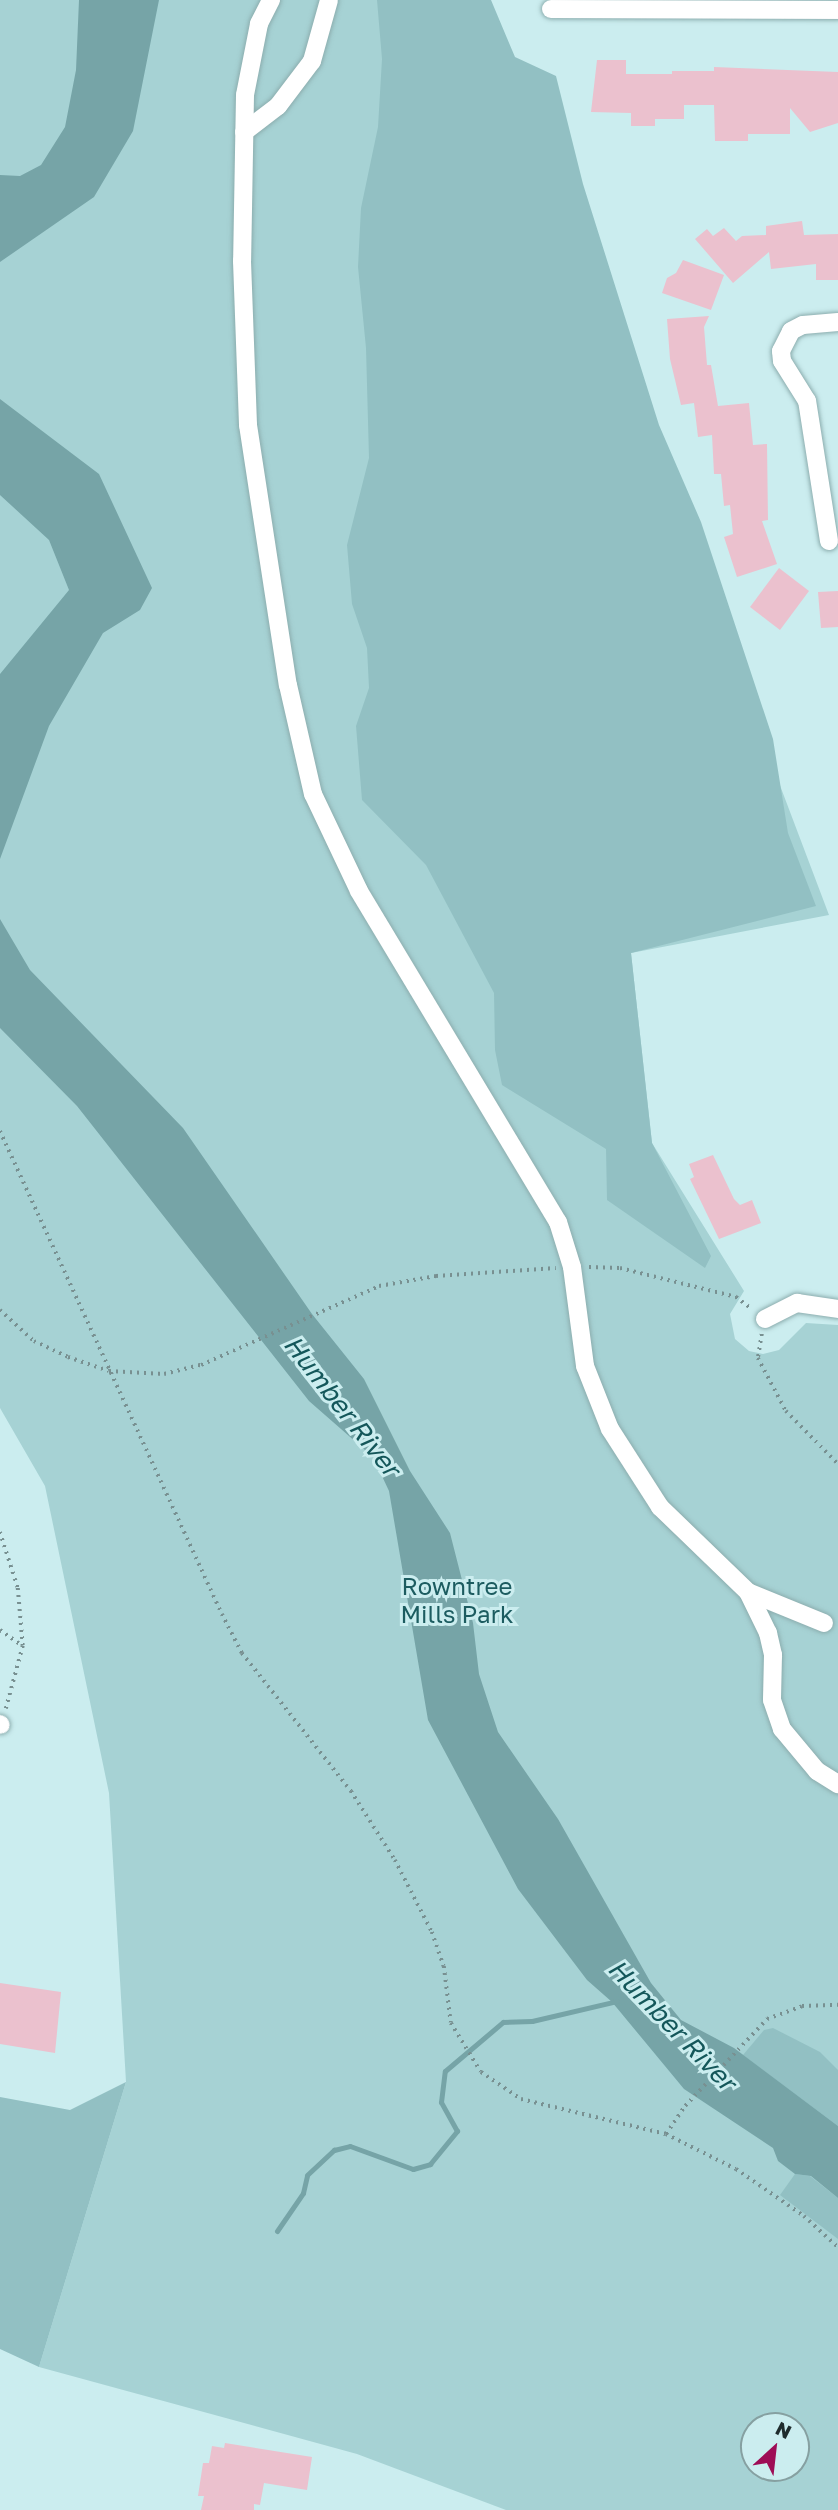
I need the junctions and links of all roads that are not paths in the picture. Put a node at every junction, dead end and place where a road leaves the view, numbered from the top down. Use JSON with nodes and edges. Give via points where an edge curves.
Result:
{"nodes":[{"id":1,"x":271,"y":0,"type":"edge"},
{"id":2,"x":330,"y":0,"type":"edge"},
{"id":3,"x":551,"y":9,"type":"dead end"},
{"id":4,"x":838,"y":10,"type":"edge"},
{"id":5,"x":244,"y":132,"type":"junction"},
{"id":6,"x":838,"y":322,"type":"edge"},
{"id":7,"x":830,"y":541,"type":"dead end"},
{"id":8,"x":838,"y":1309,"type":"edge"},
{"id":9,"x":765,"y":1319,"type":"road end"},
{"id":10,"x":748,"y":1592,"type":"junction"},
{"id":11,"x":824,"y":1623,"type":"dead end"},
{"id":12,"x":838,"y":1784,"type":"edge"}],
"edges":[{"from":1,"to":5,"type":"street","via":[[259,24],[245,95]]},
{"from":2,"to":5,"type":"street","via":[[312,61],[278,106]]},
{"from":3,"to":4,"type":"street"},
{"from":5,"to":10,"type":"street","via":[[242,261],[248,425],[288,685],[313,794],[359,891],[558,1222],[572,1267],[585,1366],[610,1429],[660,1507]]},
{"from":6,"to":7,"type":"street","via":[[803,325],[790,331],[781,351],[782,361],[807,401]]},
{"from":8,"to":9,"type":"street","via":[[797,1303]]},
{"from":10,"to":11,"type":"street"},
{"from":10,"to":12,"type":"street","via":[[768,1633],[773,1655],[772,1700],[782,1729],[817,1771]]}]}
